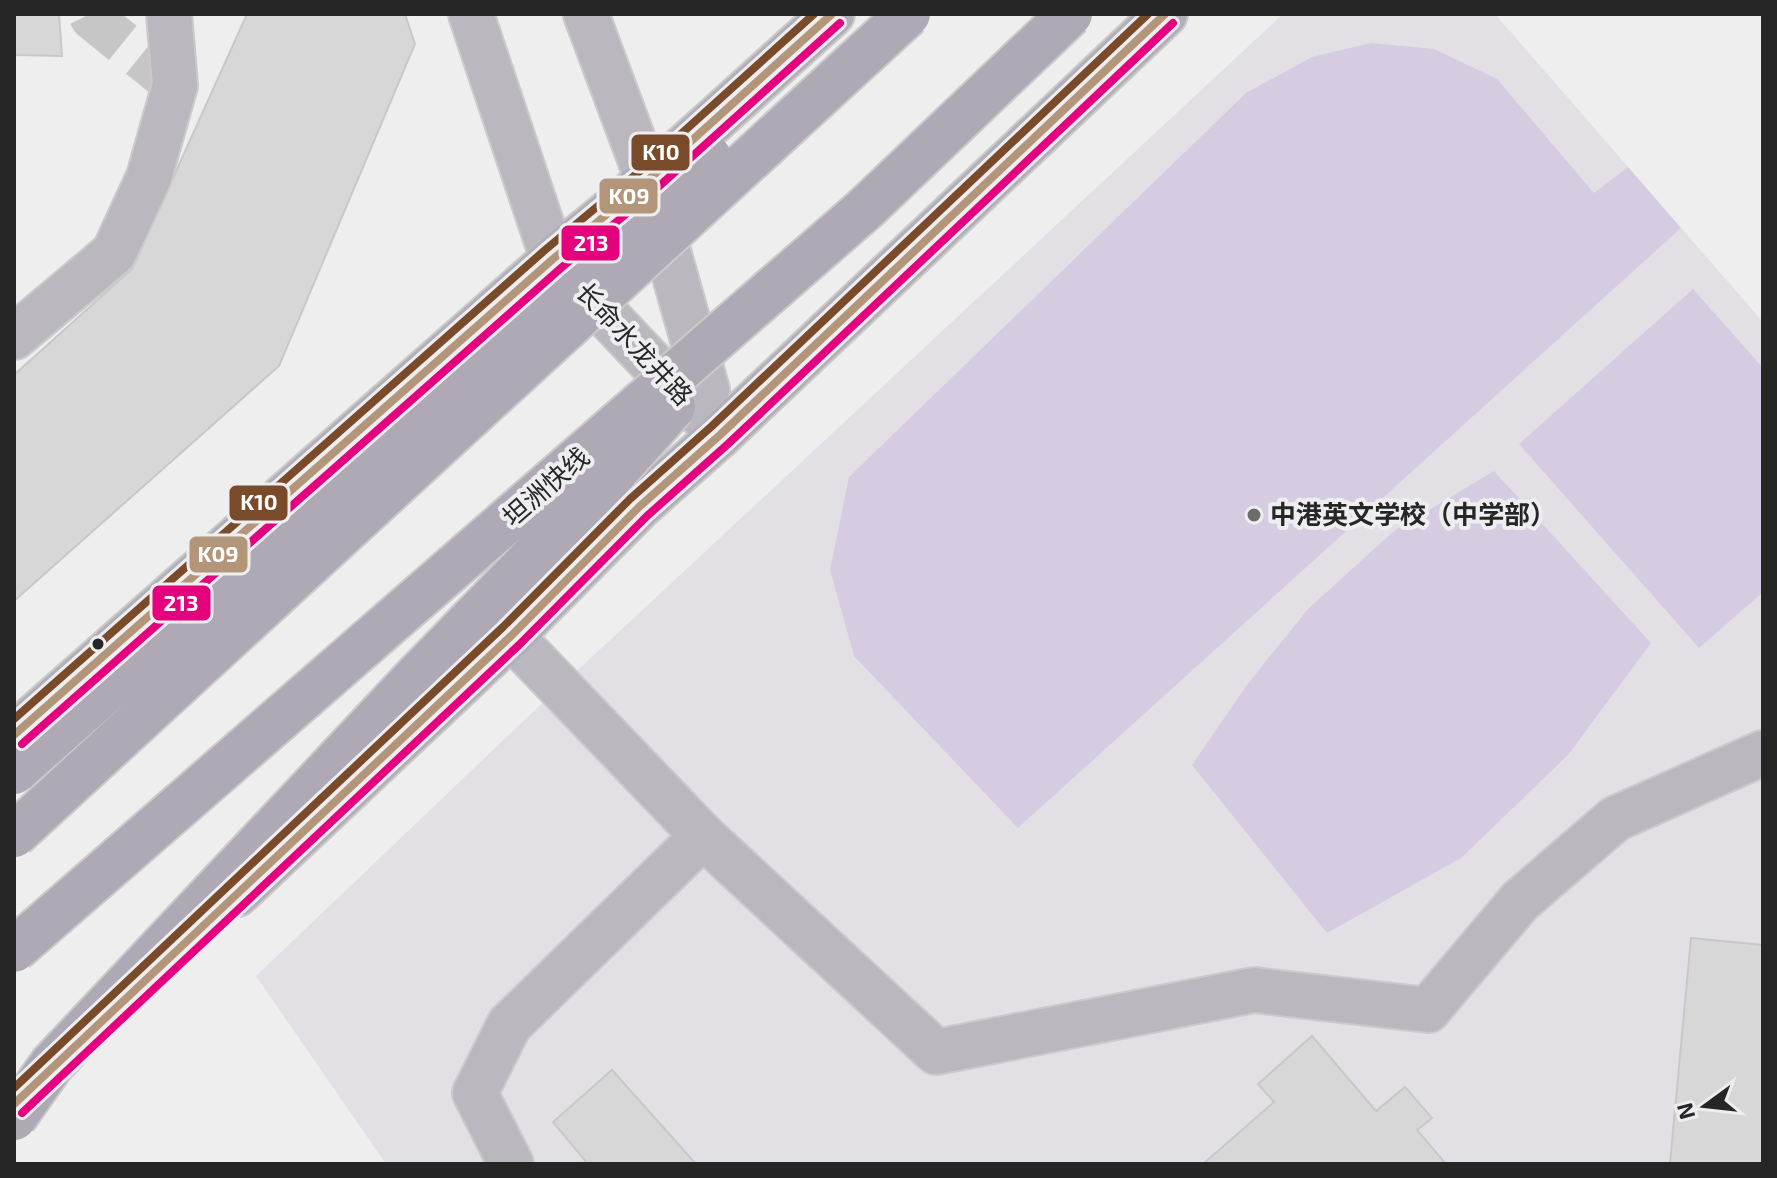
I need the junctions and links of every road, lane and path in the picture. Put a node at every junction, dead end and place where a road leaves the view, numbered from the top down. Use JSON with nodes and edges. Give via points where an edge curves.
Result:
{"nodes":[{"id":1,"x":169,"y":14,"type":"edge"},
{"id":2,"x":471,"y":14,"type":"edge"},
{"id":3,"x":586,"y":14,"type":"edge"},
{"id":4,"x":832,"y":14,"type":"edge"},
{"id":5,"x":874,"y":14,"type":"edge"},
{"id":6,"x":908,"y":14,"type":"edge"},
{"id":7,"x":1070,"y":14,"type":"edge"},
{"id":8,"x":1165,"y":14,"type":"edge"},
{"id":9,"x":648,"y":180,"type":"junction"},
{"id":10,"x":553,"y":259,"type":"junction"},
{"id":11,"x":795,"y":270,"type":"junction"},
{"id":12,"x":14,"y":337,"type":"edge"},
{"id":13,"x":720,"y":435,"type":"junction"},
{"id":14,"x":511,"y":636,"type":"junction"},
{"id":15,"x":14,"y":735,"type":"edge"},
{"id":16,"x":1763,"y":753,"type":"edge"},
{"id":17,"x":14,"y":772,"type":"edge"},
{"id":18,"x":14,"y":835,"type":"edge"},
{"id":19,"x":703,"y":836,"type":"junction"},
{"id":20,"x":14,"y":950,"type":"edge"},
{"id":21,"x":14,"y":1104,"type":"edge"},
{"id":22,"x":14,"y":1118,"type":"edge"},
{"id":23,"x":511,"y":1164,"type":"edge"}],
"edges":[{"from":1,"to":12,"type":"street","via":[[175,85],[149,177],[114,253]]},
{"from":2,"to":10,"type":"street","name":"长命水龙井路"},
{"from":3,"to":9,"type":"street","name":"长命水龙井路"},
{"from":4,"to":9,"type":"main road"},
{"from":5,"to":17,"type":"highway","bridge":true},
{"from":6,"to":18,"type":"highway","bridge":true},
{"from":7,"to":11,"type":"highway","name":"坦洲快线","bridge":true},
{"from":8,"to":13,"type":"main road"},
{"from":9,"to":10,"type":"main road"},
{"from":9,"to":13,"type":"street","name":"长命水龙井路"},
{"from":10,"to":13,"type":"street","name":"长命水龙井路"},
{"from":10,"to":15,"type":"main road"},
{"from":11,"to":20,"type":"highway","name":"坦洲快线","bridge":true},
{"from":11,"to":22,"type":"highway","bridge":true,"via":[[606,482],[52,1064]]},
{"from":13,"to":14,"type":"main road","via":[[639,507]]},
{"from":14,"to":19,"type":"street"},
{"from":14,"to":21,"type":"main road"},
{"from":16,"to":19,"type":"street","via":[[1615,819],[1520,901],[1428,1010],[1254,990],[936,1052]]},
{"from":19,"to":23,"type":"street","via":[[509,1025],[475,1093]]}]}
